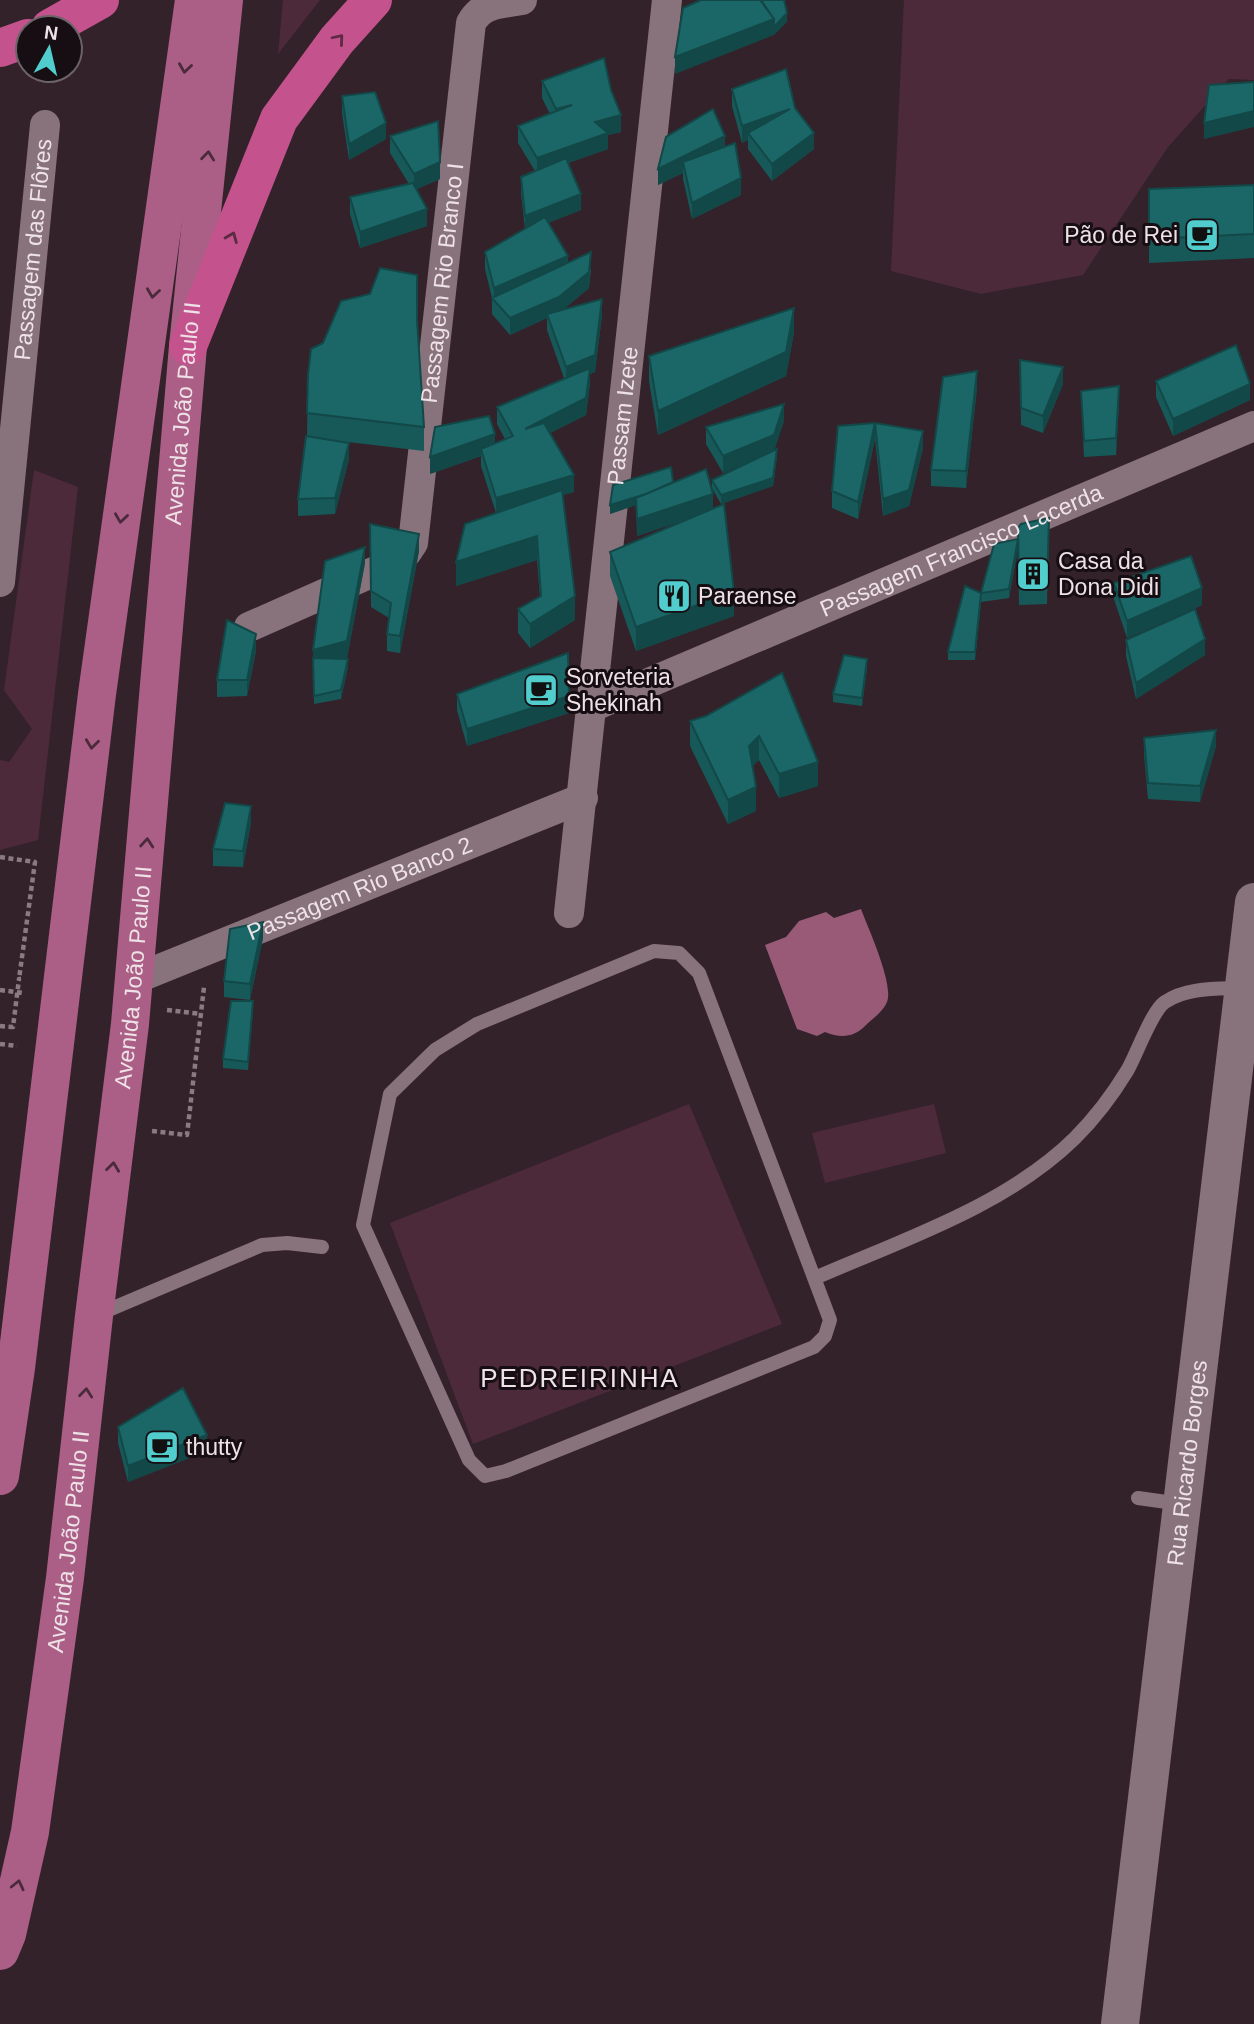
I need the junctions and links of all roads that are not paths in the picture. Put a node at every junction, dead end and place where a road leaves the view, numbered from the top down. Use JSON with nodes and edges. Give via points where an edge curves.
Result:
{"nodes":[{"id":1,"x":100,"y":0,"type":"edge"},
{"id":2,"x":194,"y":0,"type":"edge"},
{"id":3,"x":224,"y":0,"type":"edge"},
{"id":4,"x":373,"y":0,"type":"edge"},
{"id":5,"x":522,"y":0,"type":"edge"},
{"id":6,"x":667,"y":0,"type":"edge"},
{"id":7,"x":75,"y":14,"type":"edge"},
{"id":8,"x":45,"y":125,"type":"dead end"},
{"id":9,"x":188,"y":346,"type":"junction"},
{"id":10,"x":1254,"y":426,"type":"edge"},
{"id":11,"x":0,"y":582,"type":"edge"},
{"id":12,"x":249,"y":627,"type":"edge"},
{"id":13,"x":592,"y":706,"type":"junction"},
{"id":14,"x":583,"y":798,"type":"junction"},
{"id":15,"x":1254,"y":908,"type":"edge"},
{"id":16,"x":569,"y":913,"type":"dead end"},
{"id":17,"x":135,"y":979,"type":"junction"},
{"id":18,"x":1243,"y":988,"type":"junction"},
{"id":19,"x":322,"y":1247,"type":"dead end"},
{"id":20,"x":815,"y":1278,"type":"junction"},
{"id":21,"x":94,"y":1316,"type":"junction"},
{"id":22,"x":8,"y":1371,"type":"edge"},
{"id":23,"x":0,"y":1476,"type":"edge"},
{"id":24,"x":1138,"y":1498,"type":"dead end"},
{"id":25,"x":1182,"y":1504,"type":"junction"},
{"id":26,"x":0,"y":1951,"type":"edge"},
{"id":27,"x":1120,"y":2024,"type":"edge"}],
"edges":[{"from":1,"to":7,"type":"highway"},
{"from":2,"to":22,"type":"main road","name":"Avenida João Paulo II","one_way":true},
{"from":9,"to":3,"type":"main road","name":"Avenida João Paulo II","one_way":true},
{"from":9,"to":4,"type":"highway","one_way":true,"via":[[279,119]]},
{"from":5,"to":12,"type":"street","name":"Passagem Rio Branco I","via":[[485,6],[471,23],[413,543],[396,562]]},
{"from":6,"to":13,"type":"street","name":"Passam Izete"},
{"from":8,"to":11,"type":"street","name":"Passagem das Flôres"},
{"from":17,"to":9,"type":"main road","name":"Avenida João Paulo II","one_way":true},
{"from":10,"to":13,"type":"street","name":"Passagem Francisco Lacerda"},
{"from":13,"to":14,"type":"street","name":"Passam Izete"},
{"from":14,"to":16,"type":"street","name":"Passam Izete"},
{"from":14,"to":17,"type":"street","name":"Passagem Rio Banco 2"},
{"from":15,"to":18,"type":"street","name":"Rua Ricardo Borges"},
{"from":21,"to":17,"type":"main road","name":"Avenida João Paulo II","one_way":true},
{"from":18,"to":20,"type":"lane","via":[[1192,990],[1163,1003],[1126,1073],[1076,1137],[1037,1172],[984,1204]]},
{"from":18,"to":25,"type":"street","name":"Rua Ricardo Borges"},
{"from":19,"to":21,"type":"lane","via":[[262,1245]]},
{"from":20,"to":20,"type":"lane","via":[[699,973],[679,953],[654,951],[477,1024],[435,1050],[390,1094],[363,1225],[468,1460],[485,1476],[814,1347],[825,1336],[830,1320]]},
{"from":26,"to":21,"type":"main road","name":"Avenida João Paulo II","one_way":true,"via":[[30,1832]]},
{"from":22,"to":23,"type":"main road","name":"Avenida João Paulo II"},
{"from":24,"to":25,"type":"lane"},
{"from":25,"to":27,"type":"street","name":"Rua Ricardo Borges"}]}
